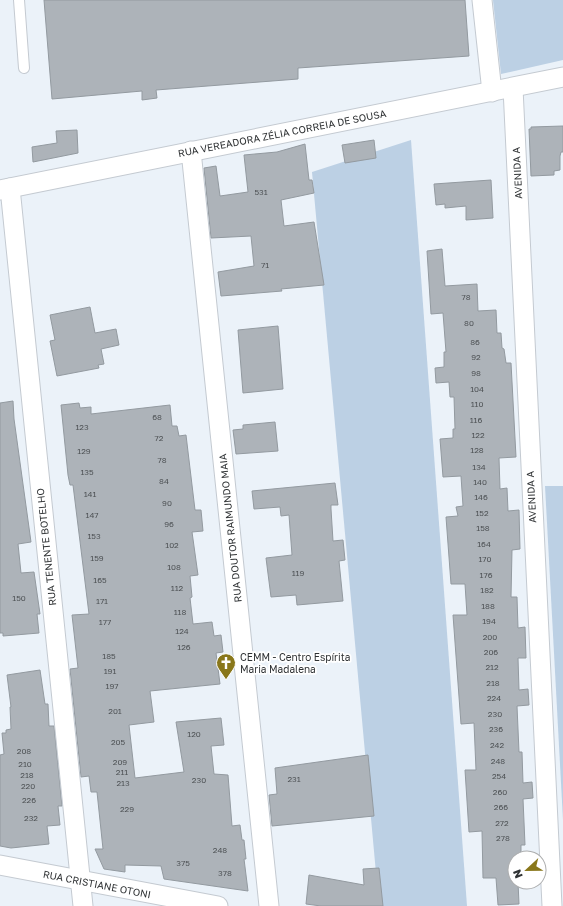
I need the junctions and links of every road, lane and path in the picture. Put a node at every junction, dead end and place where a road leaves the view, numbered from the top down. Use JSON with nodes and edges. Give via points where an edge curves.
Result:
{"nodes":[{"id":1,"x":19,"y":0,"type":"edge"},
{"id":2,"x":482,"y":0,"type":"edge"},
{"id":3,"x":24,"y":68,"type":"dead end"},
{"id":4,"x":563,"y":77,"type":"edge"},
{"id":5,"x":513,"y":88,"type":"junction"},
{"id":6,"x":492,"y":92,"type":"junction"},
{"id":7,"x":191,"y":151,"type":"junction"},
{"id":8,"x":5,"y":189,"type":"edge"},
{"id":9,"x":0,"y":865,"type":"edge"},
{"id":10,"x":80,"y":881,"type":"junction"},
{"id":11,"x":83,"y":906,"type":"edge"},
{"id":12,"x":218,"y":906,"type":"edge"},
{"id":13,"x":269,"y":906,"type":"edge"},
{"id":14,"x":552,"y":906,"type":"edge"}],
"edges":[{"from":1,"to":3,"type":"lane"},
{"from":2,"to":6,"type":"street"},
{"from":4,"to":5,"type":"street","name":"RUA VEREADORA ZÉLIA CORREIA DE SOUSA"},
{"from":5,"to":6,"type":"street","name":"RUA VEREADORA ZÉLIA CORREIA DE SOUSA"},
{"from":5,"to":14,"type":"street","name":"AVENIDA A"},
{"from":6,"to":7,"type":"street","name":"RUA VEREADORA ZÉLIA CORREIA DE SOUSA"},
{"from":7,"to":8,"type":"street","name":"RUA VEREADORA ZÉLIA CORREIA DE SOUSA"},
{"from":7,"to":13,"type":"street","name":"RUA DOUTOR RAIMUNDO MAIA"},
{"from":8,"to":10,"type":"street","name":"RUA TENENTE BOTELHO"},
{"from":9,"to":10,"type":"street","name":"RUA CRISTIANE OTONI"},
{"from":10,"to":11,"type":"street","name":"RUA TENENTE BOTELHO"},
{"from":10,"to":12,"type":"street","name":"RUA CRISTIANE OTONI"}]}
